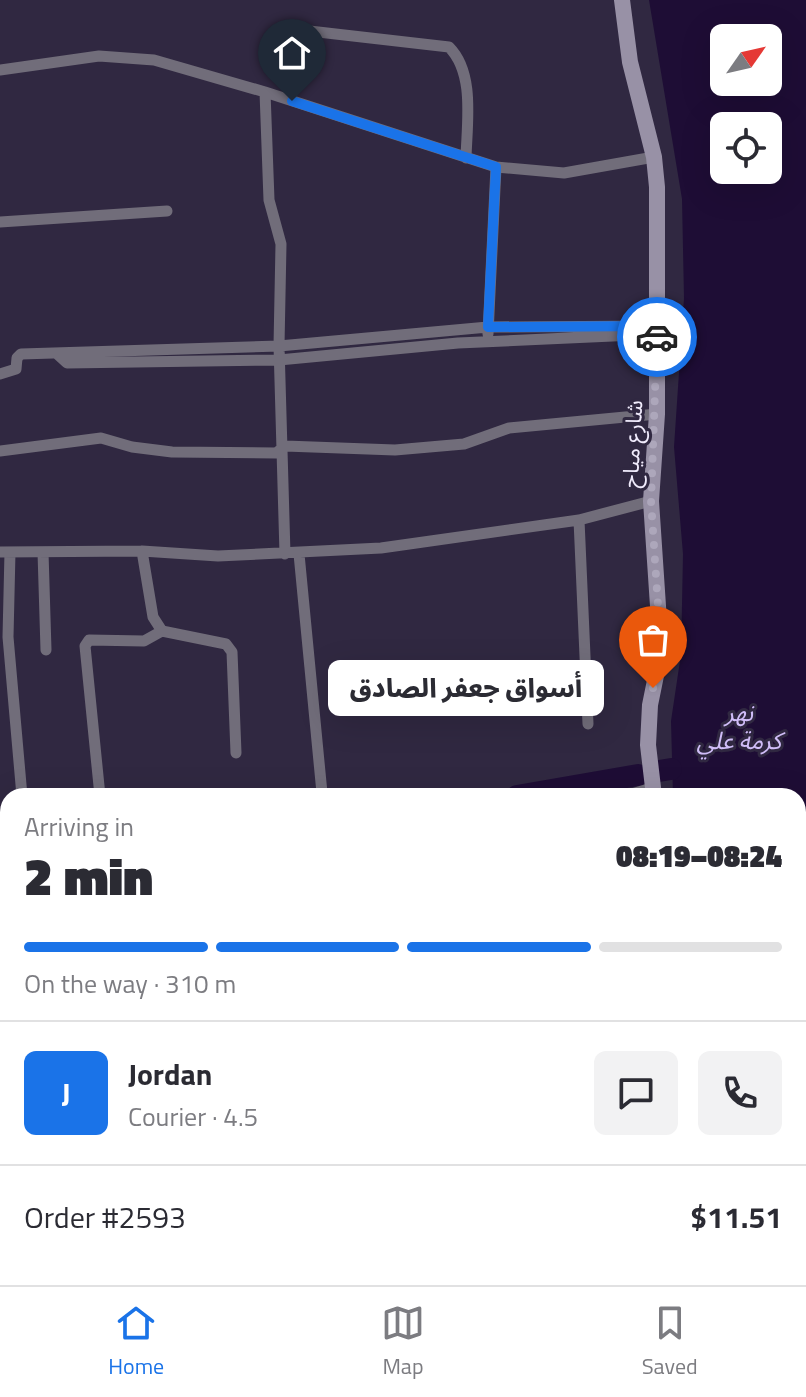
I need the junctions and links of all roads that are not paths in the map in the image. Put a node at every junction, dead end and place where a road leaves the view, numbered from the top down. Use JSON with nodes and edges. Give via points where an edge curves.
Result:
{"nodes":[{"id":1,"x":622,"y":0,"type":"edge"},
{"id":2,"x":292,"y":29,"type":"dead end"},
{"id":3,"x":0,"y":70,"type":"edge"},
{"id":4,"x":265,"y":92,"type":"junction"},
{"id":5,"x":654,"y":157,"type":"junction"},
{"id":6,"x":466,"y":158,"type":"junction"},
{"id":7,"x":496,"y":167,"type":"junction"},
{"id":8,"x":167,"y":211,"type":"dead end"},
{"id":9,"x":0,"y":222,"type":"edge"},
{"id":10,"x":488,"y":327,"type":"junction"},
{"id":11,"x":657,"y":330,"type":"junction"},
{"id":12,"x":488,"y":342,"type":"junction"},
{"id":13,"x":279,"y":346,"type":"junction"},
{"id":14,"x":143,"y":350,"type":"junction"},
{"id":15,"x":56,"y":353,"type":"junction"},
{"id":16,"x":279,"y":360,"type":"junction"},
{"id":17,"x":144,"y":364,"type":"junction"},
{"id":18,"x":0,"y":374,"type":"edge"},
{"id":19,"x":657,"y":414,"type":"junction"},
{"id":20,"x":281,"y":448,"type":"junction"},
{"id":21,"x":0,"y":451,"type":"edge"},
{"id":22,"x":651,"y":501,"type":"junction"},
{"id":23,"x":579,"y":520,"type":"junction"},
{"id":24,"x":142,"y":551,"type":"junction"},
{"id":25,"x":5,"y":552,"type":"edge"},
{"id":26,"x":43,"y":552,"type":"junction"},
{"id":27,"x":285,"y":554,"type":"junction"},
{"id":28,"x":299,"y":554,"type":"junction"},
{"id":29,"x":162,"y":631,"type":"junction"},
{"id":30,"x":46,"y":650,"type":"dead end"},
{"id":31,"x":588,"y":724,"type":"dead end"},
{"id":32,"x":236,"y":753,"type":"dead end"},
{"id":33,"x":21,"y":788,"type":"edge"},
{"id":34,"x":99,"y":788,"type":"edge"},
{"id":35,"x":322,"y":788,"type":"edge"},
{"id":36,"x":653,"y":788,"type":"edge"}],
"edges":[{"from":1,"to":5,"type":"street","name":"شارع مياح","via":[[630,62]]},
{"from":2,"to":6,"type":"street","via":[[449,47],[461,59],[464,76]]},
{"from":3,"to":4,"type":"street","via":[[128,56]]},
{"from":4,"to":6,"type":"street"},
{"from":4,"to":13,"type":"street","via":[[269,200],[281,244]]},
{"from":5,"to":7,"type":"street","via":[[564,173]]},
{"from":5,"to":11,"type":"street","name":"شارع مياح"},
{"from":6,"to":7,"type":"street"},
{"from":7,"to":10,"type":"street"},
{"from":8,"to":9,"type":"street"},
{"from":10,"to":11,"type":"street"},
{"from":10,"to":12,"type":"street"},
{"from":10,"to":13,"type":"street"},
{"from":11,"to":12,"type":"street"},
{"from":11,"to":19,"type":"street","name":"شارع مياح"},
{"from":12,"to":16,"type":"street"},
{"from":13,"to":14,"type":"street"},
{"from":13,"to":16,"type":"street"},
{"from":14,"to":15,"type":"street"},
{"from":14,"to":17,"type":"street"},
{"from":15,"to":17,"type":"street","via":[[67,363]]},
{"from":15,"to":18,"type":"street","via":[[21,354],[16,369]]},
{"from":16,"to":17,"type":"street"},
{"from":16,"to":20,"type":"street"},
{"from":19,"to":20,"type":"street","via":[[509,428],[464,444],[395,450]]},
{"from":19,"to":22,"type":"street","name":"شارع مياح"},
{"from":20,"to":21,"type":"street","via":[[276,453],[172,452],[101,438]]},
{"from":20,"to":27,"type":"street"},
{"from":22,"to":23,"type":"street"},
{"from":22,"to":36,"type":"street","name":"شارع مياح","via":[[661,651],[650,705]]},
{"from":23,"to":28,"type":"street","via":[[435,542]]},
{"from":23,"to":31,"type":"street"},
{"from":24,"to":26,"type":"street"},
{"from":24,"to":27,"type":"street"},
{"from":24,"to":29,"type":"street","via":[[153,617]]},
{"from":25,"to":26,"type":"street"},
{"from":25,"to":33,"type":"street"},
{"from":26,"to":30,"type":"street"},
{"from":27,"to":28,"type":"street"},
{"from":28,"to":35,"type":"street"},
{"from":29,"to":32,"type":"street","via":[[226,644],[232,652]]},
{"from":29,"to":34,"type":"street","via":[[144,641],[89,640],[85,646]]}]}
